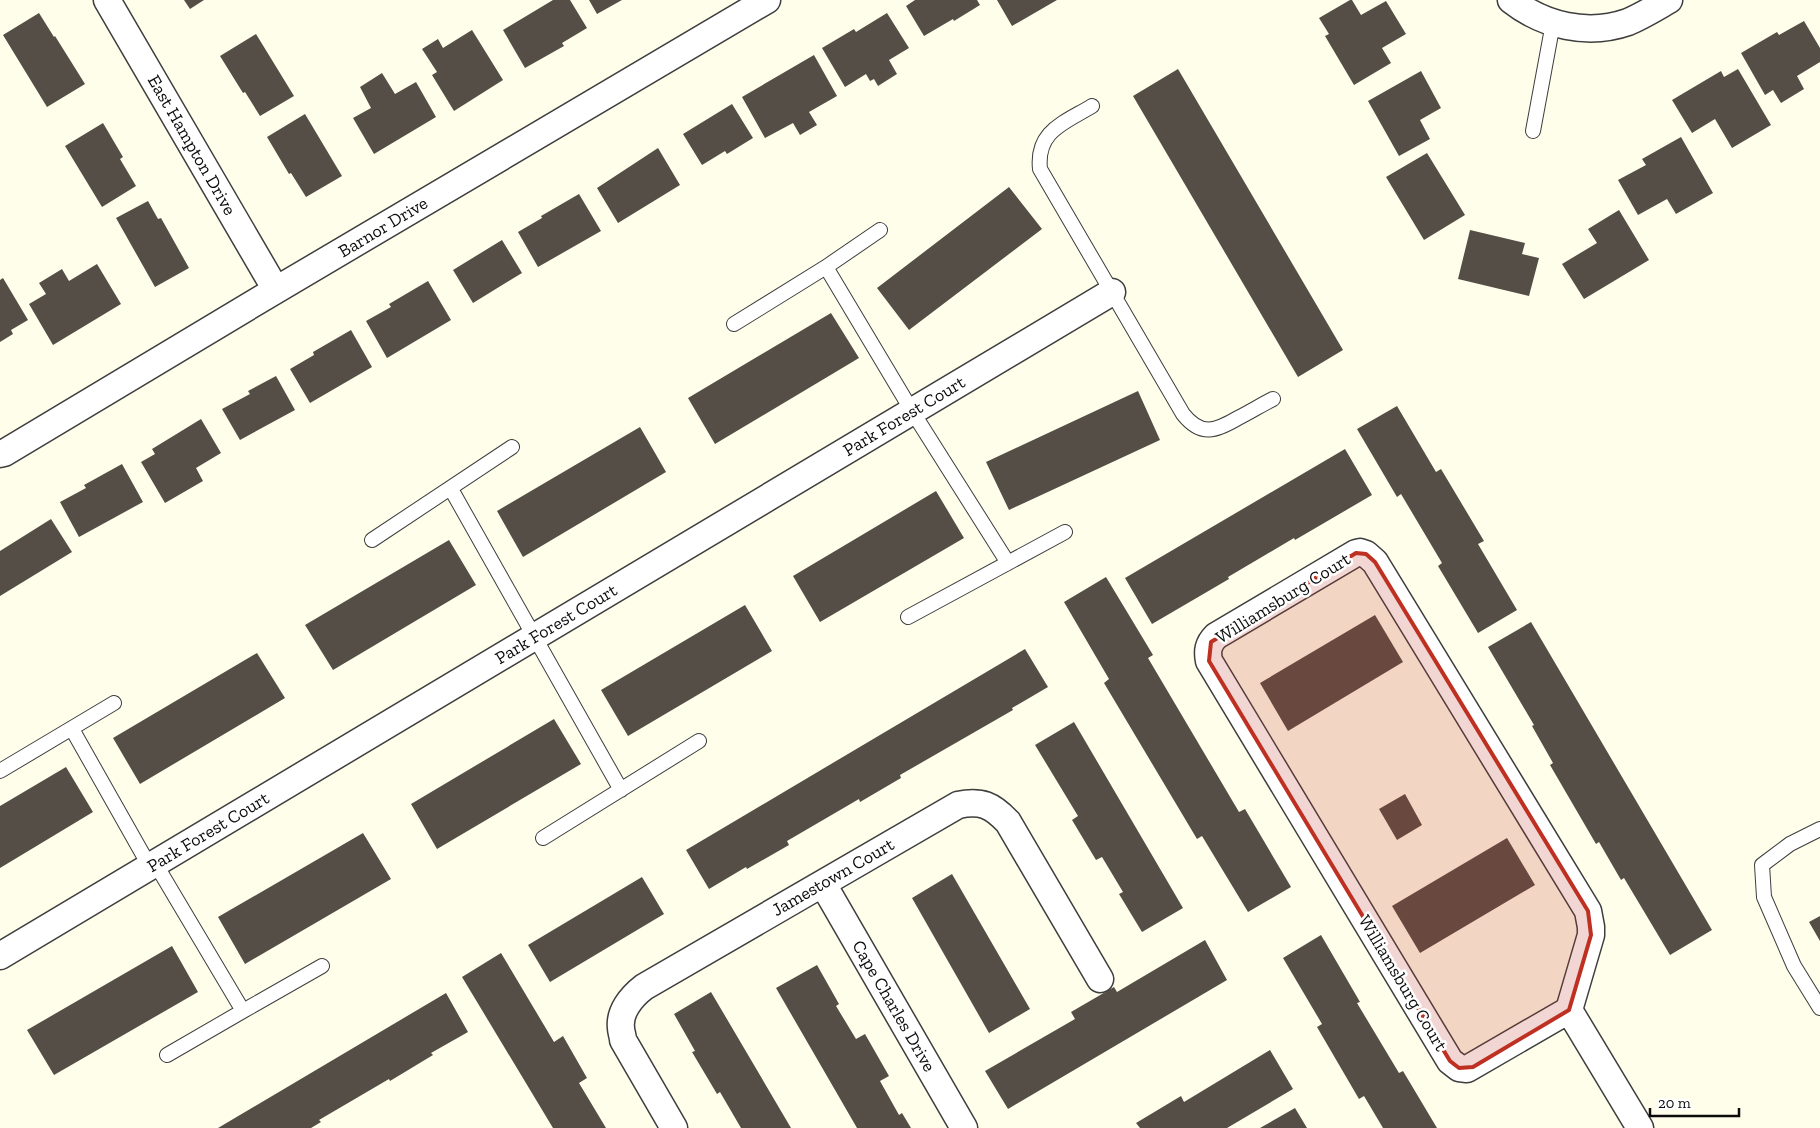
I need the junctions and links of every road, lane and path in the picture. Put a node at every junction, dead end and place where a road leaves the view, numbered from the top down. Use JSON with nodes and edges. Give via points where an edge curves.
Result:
{"nodes":[{"id":1,"x":107,"y":0,"type":"edge"},
{"id":2,"x":767,"y":0,"type":"edge"},
{"id":3,"x":1511,"y":0,"type":"edge"},
{"id":4,"x":1669,"y":0,"type":"edge"},
{"id":5,"x":1553,"y":23,"type":"junction"},
{"id":6,"x":1092,"y":106,"type":"dead end"},
{"id":7,"x":1533,"y":131,"type":"dead end"},
{"id":8,"x":880,"y":230,"type":"dead end"},
{"id":9,"x":826,"y":266,"type":"junction"},
{"id":10,"x":276,"y":290,"type":"junction"},
{"id":11,"x":1112,"y":292,"type":"junction"},
{"id":12,"x":734,"y":324,"type":"dead end"},
{"id":13,"x":1273,"y":399,"type":"dead end"},
{"id":14,"x":912,"y":411,"type":"junction"},
{"id":15,"x":512,"y":447,"type":"dead end"},
{"id":16,"x":0,"y":454,"type":"edge"},
{"id":17,"x":451,"y":489,"type":"junction"},
{"id":18,"x":1065,"y":532,"type":"dead end"},
{"id":19,"x":372,"y":540,"type":"dead end"},
{"id":20,"x":1008,"y":563,"type":"junction"},
{"id":21,"x":908,"y":618,"type":"dead end"},
{"id":22,"x":533,"y":637,"type":"junction"},
{"id":23,"x":114,"y":703,"type":"dead end"},
{"id":24,"x":72,"y":729,"type":"junction"},
{"id":25,"x":699,"y":741,"type":"dead end"},
{"id":26,"x":0,"y":771,"type":"edge"},
{"id":27,"x":621,"y":790,"type":"junction"},
{"id":28,"x":1820,"y":829,"type":"edge"},
{"id":29,"x":543,"y":838,"type":"dead end"},
{"id":30,"x":152,"y":865,"type":"junction"},
{"id":31,"x":823,"y":884,"type":"junction"},
{"id":32,"x":0,"y":956,"type":"edge"},
{"id":33,"x":322,"y":966,"type":"dead end"},
{"id":34,"x":1100,"y":979,"type":"dead end"},
{"id":35,"x":1820,"y":1008,"type":"edge"},
{"id":36,"x":1570,"y":1010,"type":"junction"},
{"id":37,"x":243,"y":1011,"type":"junction"},
{"id":38,"x":167,"y":1055,"type":"dead end"},
{"id":39,"x":674,"y":1128,"type":"edge"},
{"id":40,"x":964,"y":1128,"type":"edge"},
{"id":41,"x":1640,"y":1128,"type":"edge"}],
"edges":[{"from":1,"to":10,"type":"street","name":"East Hampton Drive"},
{"from":2,"to":10,"type":"street","name":"Barnor Drive"},
{"from":3,"to":5,"type":"street"},
{"from":4,"to":5,"type":"street","via":[[1643,15],[1608,27],[1571,28]]},
{"from":5,"to":7,"type":"lane"},
{"from":6,"to":11,"type":"lane","via":[[1048,135],[1039,153],[1040,169]]},
{"from":8,"to":9,"type":"lane"},
{"from":9,"to":12,"type":"lane"},
{"from":9,"to":14,"type":"lane"},
{"from":10,"to":16,"type":"street","name":"Barnor Drive"},
{"from":11,"to":13,"type":"lane","via":[[1183,414],[1198,428],[1220,428]]},
{"from":11,"to":14,"type":"street","name":"Park Forest Court"},
{"from":14,"to":20,"type":"lane"},
{"from":14,"to":22,"type":"street","name":"Park Forest Court"},
{"from":15,"to":17,"type":"lane"},
{"from":17,"to":19,"type":"lane"},
{"from":17,"to":22,"type":"lane"},
{"from":18,"to":20,"type":"lane"},
{"from":20,"to":21,"type":"lane"},
{"from":22,"to":27,"type":"lane"},
{"from":22,"to":30,"type":"street","name":"Park Forest Court"},
{"from":23,"to":24,"type":"lane"},
{"from":24,"to":26,"type":"lane"},
{"from":24,"to":30,"type":"lane"},
{"from":25,"to":27,"type":"lane"},
{"from":27,"to":29,"type":"lane"},
{"from":28,"to":35,"type":"lane","via":[[1790,844],[1762,865],[1764,897],[1794,966]]},
{"from":30,"to":32,"type":"street","name":"Park Forest Court"},
{"from":30,"to":37,"type":"lane"},
{"from":31,"to":34,"type":"street","name":"Jamestown Court","via":[[950,809],[967,803],[983,804],[993,808],[1008,822]]},
{"from":31,"to":39,"type":"street","name":"Jamestown Court","via":[[644,988],[629,1001],[620,1027],[623,1040]]},
{"from":31,"to":40,"type":"street","name":"Cape Charles Drive"},
{"from":33,"to":37,"type":"lane"},
{"from":36,"to":36,"type":"street","name":"Williamsburg Court","via":[[1473,1067],[1459,1068],[1450,1061],[1209,661],[1207,653],[1216,636],[1356,553],[1366,554],[1375,562],[1588,911],[1591,935]]},
{"from":36,"to":41,"type":"street"},
{"from":37,"to":38,"type":"lane"}]}
